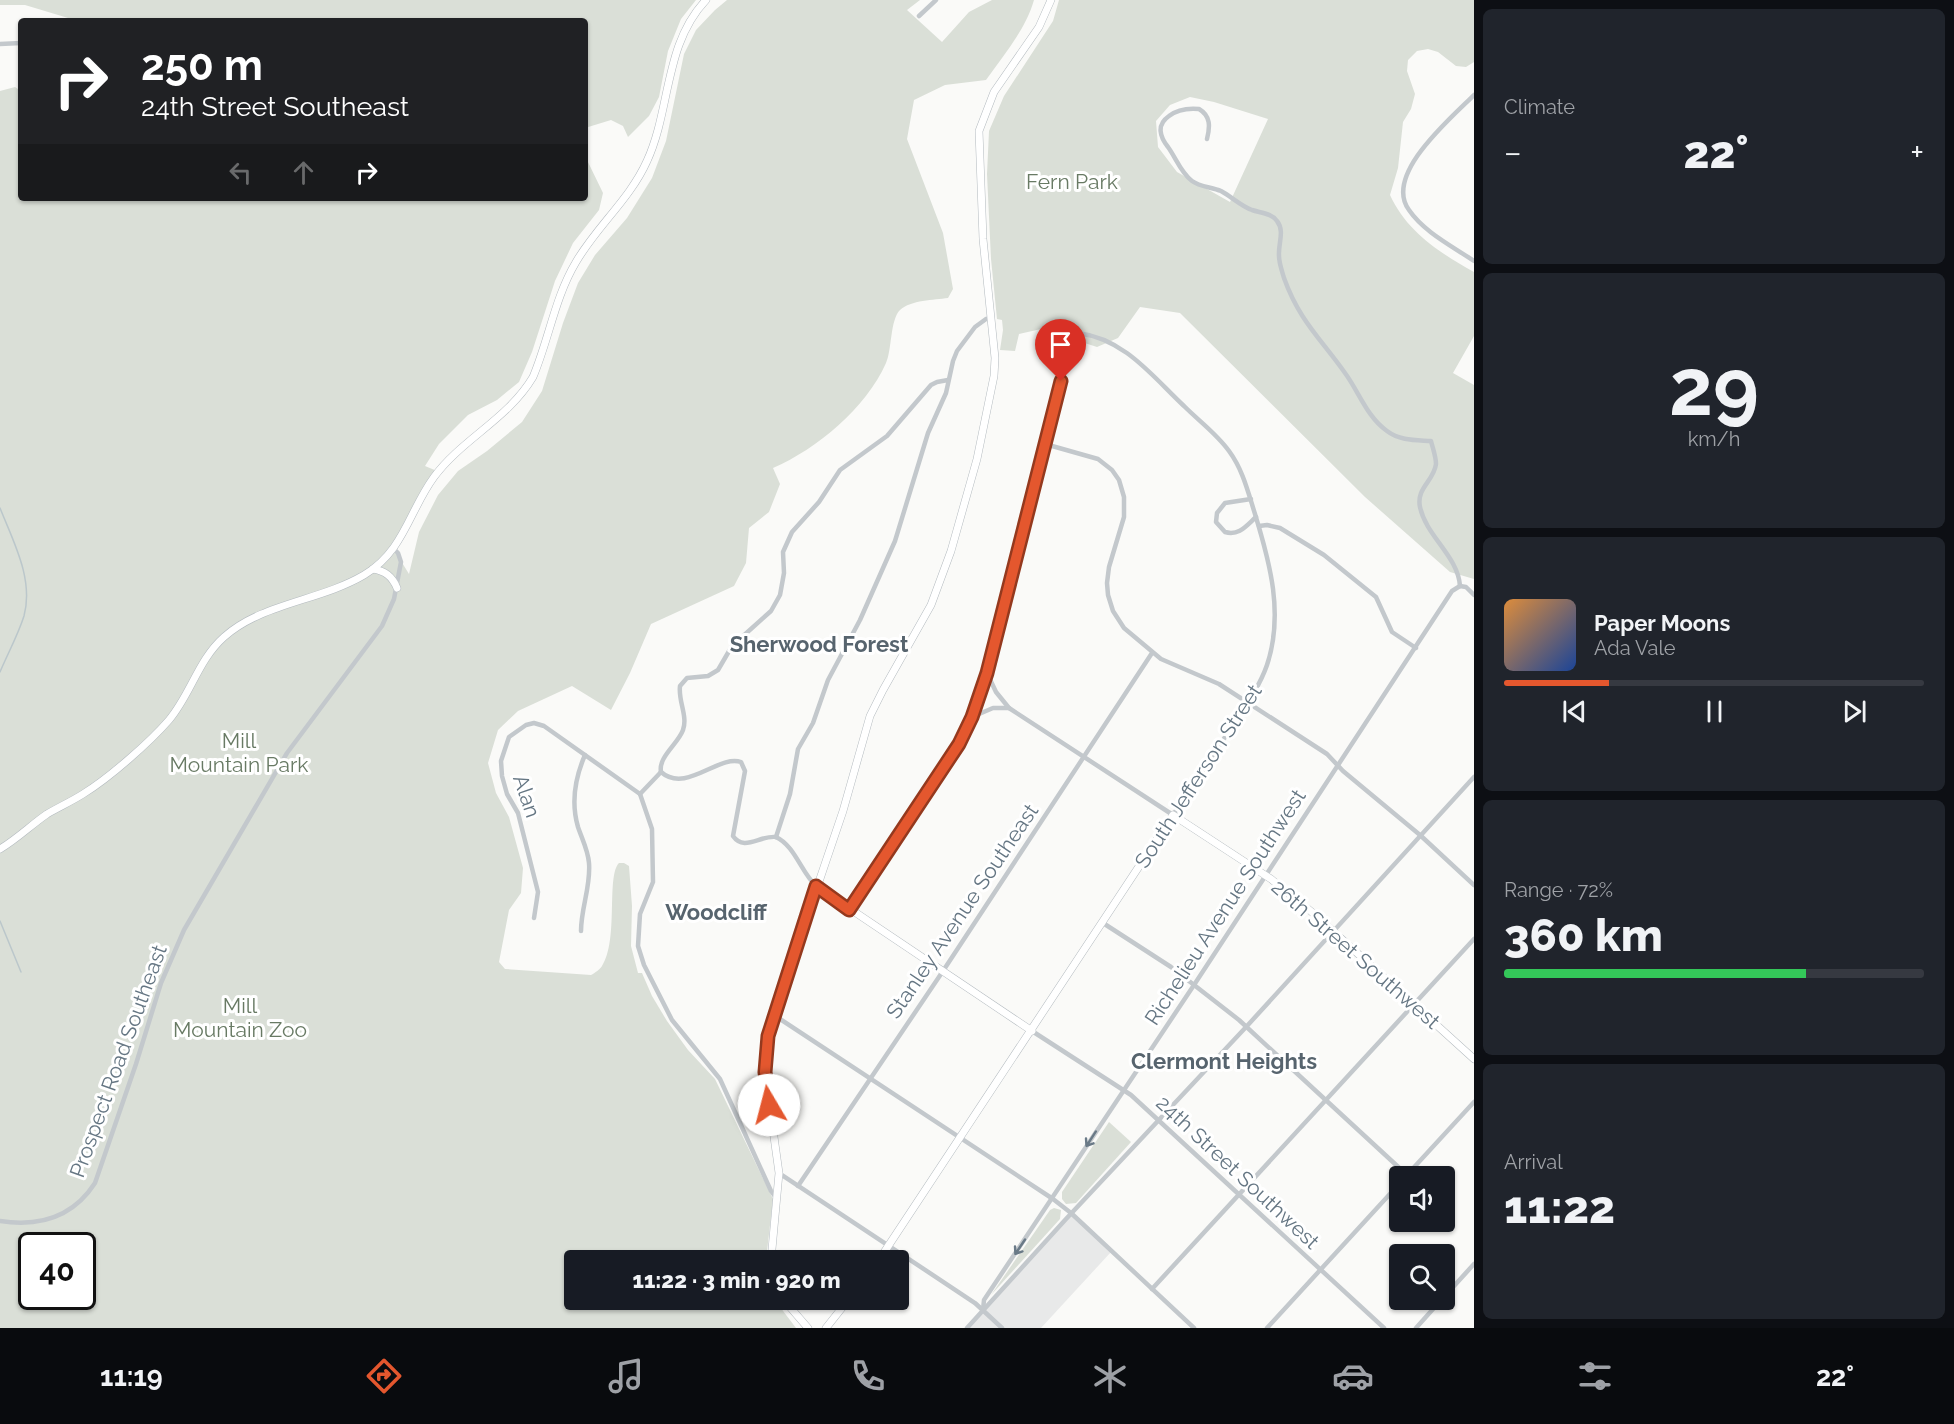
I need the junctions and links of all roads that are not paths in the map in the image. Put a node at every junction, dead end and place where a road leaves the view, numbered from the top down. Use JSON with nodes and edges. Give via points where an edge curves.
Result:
{"nodes":[{"id":1,"x":706,"y":0,"type":"edge"},
{"id":2,"x":936,"y":0,"type":"edge"},
{"id":3,"x":1052,"y":0,"type":"edge"},
{"id":4,"x":919,"y":16,"type":"dead end"},
{"id":5,"x":18,"y":43,"type":"edge"},
{"id":6,"x":0,"y":44,"type":"edge"},
{"id":7,"x":1474,"y":94,"type":"edge"},
{"id":8,"x":1207,"y":140,"type":"dead end"},
{"id":9,"x":1474,"y":261,"type":"edge"},
{"id":10,"x":992,"y":318,"type":"junction"},
{"id":11,"x":948,"y":380,"type":"junction"},
{"id":12,"x":1045,"y":444,"type":"junction"},
{"id":13,"x":1251,"y":499,"type":"junction"},
{"id":14,"x":1256,"y":517,"type":"junction"},
{"id":15,"x":1259,"y":526,"type":"junction"},
{"id":16,"x":394,"y":549,"type":"junction"},
{"id":17,"x":373,"y":569,"type":"junction"},
{"id":18,"x":1460,"y":586,"type":"junction"},
{"id":19,"x":397,"y":588,"type":"junction"},
{"id":20,"x":1474,"y":595,"type":"edge"},
{"id":21,"x":1416,"y":648,"type":"junction"},
{"id":22,"x":1152,"y":653,"type":"junction"},
{"id":23,"x":987,"y":673,"type":"junction"},
{"id":24,"x":1248,"y":702,"type":"junction"},
{"id":25,"x":1009,"y":708,"type":"junction"},
{"id":26,"x":972,"y":717,"type":"junction"},
{"id":27,"x":585,"y":755,"type":"junction"},
{"id":28,"x":1084,"y":756,"type":"junction"},
{"id":29,"x":1338,"y":766,"type":"junction"},
{"id":30,"x":661,"y":772,"type":"junction"},
{"id":31,"x":1474,"y":777,"type":"edge"},
{"id":32,"x":640,"y":794,"type":"junction"},
{"id":33,"x":1173,"y":815,"type":"junction"},
{"id":34,"x":1420,"y":835,"type":"junction"},
{"id":35,"x":776,"y":837,"type":"junction"},
{"id":36,"x":0,"y":849,"type":"edge"},
{"id":37,"x":1266,"y":875,"type":"junction"},
{"id":38,"x":1474,"y":885,"type":"edge"},
{"id":39,"x":816,"y":886,"type":"junction"},
{"id":40,"x":849,"y":910,"type":"junction"},
{"id":41,"x":534,"y":918,"type":"dead end"},
{"id":42,"x":1103,"y":923,"type":"junction"},
{"id":43,"x":1333,"y":930,"type":"junction"},
{"id":44,"x":581,"y":932,"type":"dead end"},
{"id":45,"x":1474,"y":939,"type":"edge"},
{"id":46,"x":942,"y":971,"type":"junction"},
{"id":47,"x":1194,"y":985,"type":"junction"},
{"id":48,"x":1414,"y":1005,"type":"junction"},
{"id":49,"x":774,"y":1015,"type":"junction"},
{"id":50,"x":1247,"y":1026,"type":"junction"},
{"id":51,"x":1032,"y":1031,"type":"junction"},
{"id":52,"x":1474,"y":1059,"type":"edge"},
{"id":53,"x":870,"y":1078,"type":"junction"},
{"id":54,"x":1123,"y":1090,"type":"junction"},
{"id":55,"x":1327,"y":1100,"type":"junction"},
{"id":56,"x":1474,"y":1102,"type":"edge"},
{"id":57,"x":1158,"y":1120,"type":"junction"},
{"id":58,"x":961,"y":1138,"type":"junction"},
{"id":59,"x":1397,"y":1166,"type":"edge"},
{"id":60,"x":1415,"y":1166,"type":"edge"},
{"id":61,"x":779,"y":1173,"type":"junction"},
{"id":62,"x":798,"y":1186,"type":"junction"},
{"id":63,"x":1239,"y":1195,"type":"junction"},
{"id":64,"x":1389,"y":1195,"type":"edge"},
{"id":65,"x":1053,"y":1199,"type":"junction"},
{"id":66,"x":777,"y":1200,"type":"junction"},
{"id":67,"x":1071,"y":1213,"type":"junction"},
{"id":68,"x":0,"y":1221,"type":"edge"},
{"id":69,"x":890,"y":1246,"type":"junction"},
{"id":70,"x":772,"y":1250,"type":"edge"},
{"id":71,"x":887,"y":1250,"type":"edge"},
{"id":72,"x":1474,"y":1264,"type":"edge"},
{"id":73,"x":1320,"y":1269,"type":"junction"},
{"id":74,"x":1455,"y":1285,"type":"edge"},
{"id":75,"x":1152,"y":1289,"type":"junction"},
{"id":76,"x":792,"y":1310,"type":"edge"},
{"id":77,"x":840,"y":1310,"type":"edge"},
{"id":78,"x":983,"y":1310,"type":"junction"},
{"id":79,"x":1432,"y":1310,"type":"edge"},
{"id":80,"x":808,"y":1328,"type":"edge"},
{"id":81,"x":826,"y":1328,"type":"edge"},
{"id":82,"x":967,"y":1328,"type":"edge"},
{"id":83,"x":1002,"y":1328,"type":"edge"},
{"id":84,"x":1194,"y":1328,"type":"edge"},
{"id":85,"x":1267,"y":1328,"type":"edge"},
{"id":86,"x":1384,"y":1328,"type":"edge"},
{"id":87,"x":1416,"y":1328,"type":"edge"}],
"edges":[{"from":1,"to":16,"type":"street","via":[[689,23],[677,50],[646,164],[575,263],[533,377],[507,410],[437,474]]},
{"from":2,"to":4,"type":"street"},
{"from":3,"to":10,"type":"street","via":[[1039,27],[994,92],[979,131],[983,239]]},
{"from":5,"to":6,"type":"street"},
{"from":7,"to":9,"type":"street","via":[[1429,142],[1407,173],[1402,189],[1404,203],[1418,221]]},
{"from":8,"to":18,"type":"street","via":[[1208,119],[1199,109],[1178,111],[1165,119],[1161,127],[1164,142],[1193,182],[1221,191],[1276,220],[1281,229],[1281,266],[1296,306],[1382,427],[1404,439],[1431,441],[1436,464],[1421,490],[1420,509],[1456,569]]},
{"from":10,"to":11,"type":"street","via":[[975,327],[957,351]]},
{"from":10,"to":39,"type":"street","via":[[994,376],[977,459],[951,550],[924,621],[876,703]]},
{"from":11,"to":30,"type":"street","via":[[931,386],[887,436],[835,475],[819,502],[787,538],[783,585],[777,604],[732,646],[718,670],[683,681],[679,691],[684,725],[663,760]]},
{"from":11,"to":35,"type":"street","via":[[922,449],[895,541],[798,749],[790,794]]},
{"from":12,"to":13,"type":"street","name":"South Jefferson Street","via":[[1073,337],[1078,333],[1109,342],[1134,357],[1228,450]]},
{"from":12,"to":22,"type":"street","via":[[1098,459],[1119,480],[1125,506],[1108,573],[1107,595],[1118,620]]},
{"from":12,"to":23,"type":"street"},
{"from":13,"to":14,"type":"street","name":"South Jefferson Street"},
{"from":13,"to":14,"type":"street","via":[[1225,503],[1216,522],[1225,532],[1234,534]]},
{"from":14,"to":15,"type":"street","name":"South Jefferson Street"},
{"from":15,"to":21,"type":"street","via":[[1280,528],[1324,555],[1376,597],[1392,632]]},
{"from":15,"to":24,"type":"street","name":"South Jefferson Street","via":[[1271,570],[1275,619],[1267,666]]},
{"from":16,"to":17,"type":"street"},
{"from":16,"to":19,"type":"street","name":"Prospect Road Southeast","via":[[401,562]]},
{"from":17,"to":19,"type":"street","via":[[392,578]]},
{"from":17,"to":36,"type":"street","via":[[236,628],[205,658],[177,708],[156,733],[92,788]]},
{"from":18,"to":20,"type":"street"},
{"from":18,"to":21,"type":"street","name":"Richelieu Avenue Southwest","via":[[1452,591]]},
{"from":19,"to":68,"type":"street","name":"Prospect Road Southeast","via":[[374,639],[287,753],[184,930],[161,983],[95,1183],[78,1203],[55,1218],[34,1223]]},
{"from":21,"to":29,"type":"street","name":"Richelieu Avenue Southwest"},
{"from":22,"to":24,"type":"street"},
{"from":22,"to":28,"type":"street","name":"Stanley Avenue Southeast"},
{"from":23,"to":25,"type":"street"},
{"from":23,"to":26,"type":"street"},
{"from":24,"to":29,"type":"street","via":[[1327,754]]},
{"from":24,"to":33,"type":"street","name":"South Jefferson Street"},
{"from":25,"to":26,"type":"street","via":[[993,708]]},
{"from":25,"to":28,"type":"street"},
{"from":26,"to":40,"type":"street","via":[[959,744]]},
{"from":27,"to":32,"type":"street"},
{"from":27,"to":41,"type":"street","name":"Alan","via":[[534,723],[508,737],[501,760],[502,776],[518,813],[538,892]]},
{"from":27,"to":44,"type":"street","via":[[575,786],[574,806],[589,861]]},
{"from":28,"to":33,"type":"street"},
{"from":28,"to":46,"type":"street","name":"Stanley Avenue Southeast"},
{"from":29,"to":34,"type":"street"},
{"from":29,"to":37,"type":"street","name":"Richelieu Avenue Southwest"},
{"from":30,"to":32,"type":"street"},
{"from":30,"to":35,"type":"street","via":[[681,778],[705,773],[729,761],[741,762],[746,771],[733,836],[746,844]]},
{"from":31,"to":34,"type":"street"},
{"from":32,"to":66,"type":"street","via":[[652,829],[653,882],[640,914],[639,946],[644,965],[672,1020],[720,1079]]},
{"from":33,"to":37,"type":"street","name":"26th Street Southwest"},
{"from":33,"to":42,"type":"street","name":"South Jefferson Street"},
{"from":34,"to":38,"type":"street"},
{"from":34,"to":43,"type":"street"},
{"from":35,"to":39,"type":"street"},
{"from":37,"to":43,"type":"street","name":"26th Street Southwest"},
{"from":37,"to":47,"type":"street","name":"Richelieu Avenue Southwest"},
{"from":39,"to":40,"type":"street"},
{"from":39,"to":49,"type":"street"},
{"from":40,"to":46,"type":"street"},
{"from":42,"to":47,"type":"street"},
{"from":42,"to":51,"type":"street","name":"South Jefferson Street"},
{"from":43,"to":48,"type":"street","name":"26th Street Southwest"},
{"from":43,"to":50,"type":"street"},
{"from":45,"to":48,"type":"street"},
{"from":46,"to":51,"type":"street"},
{"from":46,"to":53,"type":"street","name":"Stanley Avenue Southeast"},
{"from":47,"to":50,"type":"street"},
{"from":47,"to":54,"type":"street","name":"Richelieu Avenue Southwest"},
{"from":48,"to":52,"type":"street","name":"26th Street Southwest"},
{"from":48,"to":55,"type":"street"},
{"from":49,"to":53,"type":"street"},
{"from":49,"to":61,"type":"street","via":[[765,1072]]},
{"from":50,"to":55,"type":"street"},
{"from":50,"to":57,"type":"street"},
{"from":51,"to":54,"type":"street","name":"24th Street Southwest"},
{"from":51,"to":58,"type":"street","name":"South Jefferson Street"},
{"from":53,"to":58,"type":"street"},
{"from":53,"to":62,"type":"street","name":"Stanley Avenue Southeast"},
{"from":54,"to":57,"type":"street","name":"24th Street Southwest"},
{"from":54,"to":65,"type":"street","name":"Richelieu Avenue Southwest","one_way":true},
{"from":55,"to":59,"type":"street"},
{"from":55,"to":63,"type":"street"},
{"from":56,"to":60,"type":"street"},
{"from":57,"to":63,"type":"street","name":"24th Street Southwest"},
{"from":57,"to":67,"type":"street"},
{"from":58,"to":65,"type":"street"},
{"from":58,"to":69,"type":"street","name":"South Jefferson Street"},
{"from":61,"to":62,"type":"street"},
{"from":61,"to":66,"type":"street"},
{"from":62,"to":69,"type":"street"},
{"from":63,"to":73,"type":"street","name":"24th Street Southwest"},
{"from":63,"to":75,"type":"street"},
{"from":64,"to":73,"type":"street"},
{"from":65,"to":67,"type":"street"},
{"from":65,"to":78,"type":"street","name":"Richelieu Avenue Southwest","one_way":true,"via":[[984,1300]]},
{"from":66,"to":70,"type":"street"},
{"from":67,"to":75,"type":"street"},
{"from":67,"to":78,"type":"street"},
{"from":69,"to":71,"type":"street","name":"South Jefferson Street"},
{"from":69,"to":78,"type":"street"},
{"from":72,"to":74,"type":"street"},
{"from":73,"to":85,"type":"street"},
{"from":73,"to":86,"type":"street","name":"24th Street Southwest"},
{"from":75,"to":84,"type":"street"},
{"from":76,"to":80,"type":"street"},
{"from":77,"to":81,"type":"street"},
{"from":78,"to":82,"type":"street"},
{"from":78,"to":83,"type":"street"},
{"from":79,"to":87,"type":"street"}]}
